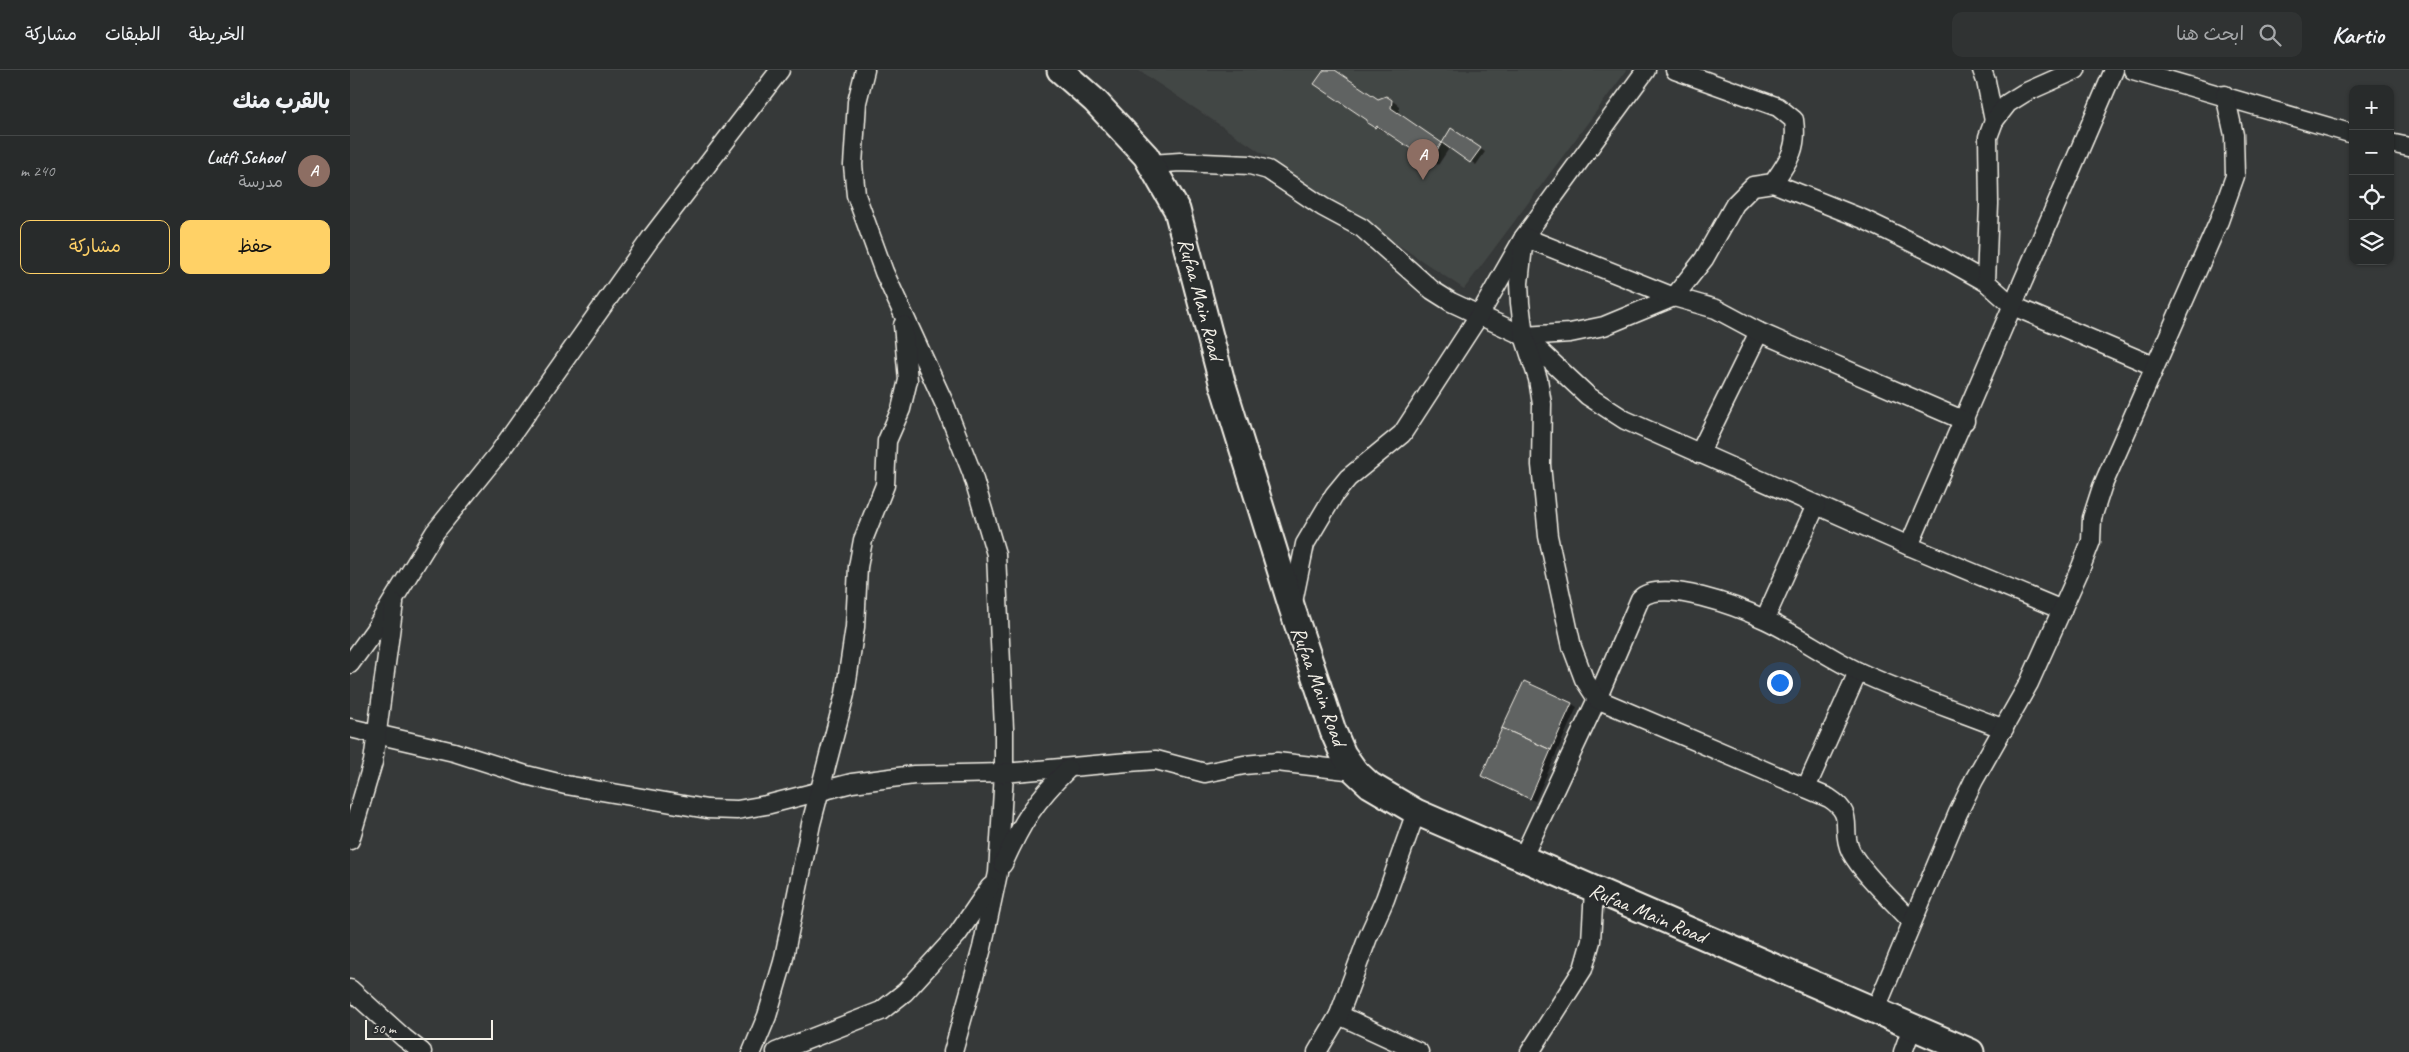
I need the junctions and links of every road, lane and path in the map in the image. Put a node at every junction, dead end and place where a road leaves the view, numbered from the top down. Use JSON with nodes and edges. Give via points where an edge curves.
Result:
{"nodes":[{"id":1,"x":780,"y":70,"type":"edge"},
{"id":2,"x":865,"y":70,"type":"edge"},
{"id":3,"x":1060,"y":70,"type":"edge"},
{"id":4,"x":1646,"y":70,"type":"edge"},
{"id":5,"x":1675,"y":70,"type":"edge"},
{"id":6,"x":1982,"y":70,"type":"edge"},
{"id":7,"x":2076,"y":70,"type":"edge"},
{"id":8,"x":2114,"y":70,"type":"edge"},
{"id":9,"x":2133,"y":70,"type":"edge"},
{"id":10,"x":2172,"y":75,"type":"edge"},
{"id":11,"x":2225,"y":95,"type":"junction"},
{"id":12,"x":1994,"y":120,"type":"junction"},
{"id":13,"x":2349,"y":133,"type":"edge"},
{"id":14,"x":2394,"y":143,"type":"edge"},
{"id":15,"x":2409,"y":147,"type":"edge"},
{"id":16,"x":1151,"y":164,"type":"junction"},
{"id":17,"x":1773,"y":183,"type":"junction"},
{"id":18,"x":1524,"y":237,"type":"junction"},
{"id":19,"x":1986,"y":282,"type":"junction"},
{"id":20,"x":1674,"y":297,"type":"junction"},
{"id":21,"x":2014,"y":306,"type":"junction"},
{"id":22,"x":902,"y":310,"type":"junction"},
{"id":23,"x":1480,"y":314,"type":"junction"},
{"id":24,"x":1759,"y":332,"type":"junction"},
{"id":25,"x":1524,"y":336,"type":"junction"},
{"id":26,"x":2154,"y":366,"type":"junction"},
{"id":27,"x":1965,"y":421,"type":"junction"},
{"id":28,"x":1699,"y":454,"type":"junction"},
{"id":29,"x":1816,"y":505,"type":"junction"},
{"id":30,"x":1910,"y":546,"type":"junction"},
{"id":31,"x":395,"y":594,"type":"junction"},
{"id":32,"x":1292,"y":608,"type":"junction"},
{"id":33,"x":2062,"y":610,"type":"junction"},
{"id":34,"x":1765,"y":619,"type":"junction"},
{"id":35,"x":350,"y":664,"type":"edge"},
{"id":36,"x":1858,"y":672,"type":"junction"},
{"id":37,"x":1597,"y":700,"type":"junction"},
{"id":38,"x":350,"y":728,"type":"edge"},
{"id":39,"x":2004,"y":729,"type":"junction"},
{"id":40,"x":376,"y":734,"type":"junction"},
{"id":41,"x":1068,"y":768,"type":"junction"},
{"id":42,"x":1355,"y":770,"type":"junction"},
{"id":43,"x":1004,"y":774,"type":"junction"},
{"id":44,"x":1806,"y":788,"type":"junction"},
{"id":45,"x":819,"y":792,"type":"junction"},
{"id":46,"x":1416,"y":812,"type":"junction"},
{"id":47,"x":350,"y":840,"type":"edge"},
{"id":48,"x":1522,"y":859,"type":"junction"},
{"id":49,"x":998,"y":873,"type":"junction"},
{"id":50,"x":1594,"y":890,"type":"junction"},
{"id":51,"x":1912,"y":922,"type":"junction"},
{"id":52,"x":350,"y":989,"type":"edge"},
{"id":53,"x":1875,"y":1011,"type":"junction"},
{"id":54,"x":1339,"y":1015,"type":"junction"},
{"id":55,"x":1912,"y":1027,"type":"junction"},
{"id":56,"x":399,"y":1045,"type":"edge"},
{"id":57,"x":422,"y":1052,"type":"edge"},
{"id":58,"x":752,"y":1052,"type":"edge"},
{"id":59,"x":776,"y":1052,"type":"edge"},
{"id":60,"x":953,"y":1052,"type":"edge"},
{"id":61,"x":1317,"y":1052,"type":"edge"},
{"id":62,"x":1419,"y":1052,"type":"edge"},
{"id":63,"x":1530,"y":1052,"type":"edge"},
{"id":64,"x":1902,"y":1052,"type":"edge"},
{"id":65,"x":1971,"y":1052,"type":"edge"}],
"edges":[{"from":1,"to":31,"type":"street","via":[[651,238],[498,454],[434,532]]},
{"from":2,"to":22,"type":"street","via":[[857,102],[853,165],[856,195],[868,233]]},
{"from":3,"to":16,"type":"street","name":"Rufaa Main Road","via":[[1095,101]]},
{"from":4,"to":18,"type":"street"},
{"from":5,"to":17,"type":"street","via":[[1778,107],[1794,120],[1796,137],[1791,157]]},
{"from":6,"to":12,"type":"street"},
{"from":7,"to":12,"type":"street","via":[[2024,93],[2008,103]]},
{"from":8,"to":21,"type":"street"},
{"from":9,"to":10,"type":"street"},
{"from":10,"to":11,"type":"street"},
{"from":11,"to":13,"type":"street"},
{"from":11,"to":26,"type":"street","via":[[2234,135],[2235,176],[2219,221]]},
{"from":12,"to":19,"type":"street","via":[[1988,137],[1990,204]]},
{"from":14,"to":15,"type":"street"},
{"from":16,"to":23,"type":"street","via":[[1250,165],[1268,170],[1362,228],[1432,290]]},
{"from":16,"to":32,"type":"street","name":"Rufaa Main Road","via":[[1177,210],[1222,382]]},
{"from":17,"to":19,"type":"street","via":[[1871,223]]},
{"from":17,"to":20,"type":"street","via":[[1753,186],[1735,204],[1704,259]]},
{"from":18,"to":20,"type":"street"},
{"from":18,"to":23,"type":"street"},
{"from":18,"to":25,"type":"street","via":[[1519,283]]},
{"from":19,"to":21,"type":"street"},
{"from":20,"to":24,"type":"street","via":[[1702,304]]},
{"from":20,"to":25,"type":"street","via":[[1604,326],[1570,333]]},
{"from":21,"to":26,"type":"street"},
{"from":21,"to":27,"type":"street"},
{"from":22,"to":43,"type":"street","via":[[972,474],[996,554]]},
{"from":22,"to":45,"type":"street","via":[[908,380],[901,409],[887,441],[884,485],[863,540],[845,694]]},
{"from":23,"to":25,"type":"street"},
{"from":23,"to":32,"type":"street","via":[[1402,434],[1348,478],[1334,495],[1305,544]]},
{"from":24,"to":27,"type":"street"},
{"from":24,"to":28,"type":"street"},
{"from":25,"to":28,"type":"street","via":[[1588,396],[1625,420]]},
{"from":25,"to":37,"type":"street","via":[[1538,379],[1542,404],[1541,466],[1548,536],[1572,647],[1584,679]]},
{"from":26,"to":33,"type":"street","via":[[2102,487],[2092,518],[2091,541]]},
{"from":27,"to":30,"type":"street"},
{"from":28,"to":29,"type":"street"},
{"from":29,"to":30,"type":"street"},
{"from":29,"to":34,"type":"street"},
{"from":30,"to":33,"type":"street"},
{"from":31,"to":35,"type":"street"},
{"from":31,"to":40,"type":"street"},
{"from":32,"to":42,"type":"street","name":"Rufaa Main Road","via":[[1333,731],[1343,754]]},
{"from":33,"to":39,"type":"street"},
{"from":34,"to":36,"type":"street"},
{"from":34,"to":37,"type":"street","via":[[1685,593],[1646,592],[1640,599]]},
{"from":36,"to":39,"type":"street"},
{"from":36,"to":44,"type":"street"},
{"from":37,"to":44,"type":"street"},
{"from":37,"to":48,"type":"street"},
{"from":38,"to":40,"type":"street"},
{"from":39,"to":51,"type":"street","via":[[1970,788]]},
{"from":40,"to":45,"type":"street","via":[[454,752],[566,785],[707,809],[737,810],[766,806]]},
{"from":40,"to":47,"type":"street","via":[[373,762]]},
{"from":41,"to":42,"type":"street","via":[[1156,760],[1205,773],[1276,762]]},
{"from":41,"to":43,"type":"street"},
{"from":41,"to":49,"type":"street","via":[[1042,794],[1019,828]]},
{"from":42,"to":46,"type":"street","name":"Rufaa Main Road","via":[[1370,785]]},
{"from":43,"to":45,"type":"street","via":[[914,775],[852,783]]},
{"from":43,"to":49,"type":"street"},
{"from":44,"to":51,"type":"street","via":[[1840,805],[1845,812],[1847,839],[1853,855]]},
{"from":45,"to":58,"type":"street","via":[[783,962]]},
{"from":46,"to":48,"type":"street","name":"Rufaa Main Road"},
{"from":46,"to":54,"type":"street"},
{"from":48,"to":50,"type":"street","name":"Rufaa Main Road"},
{"from":49,"to":59,"type":"street","via":[[957,935],[905,992],[881,1012]]},
{"from":49,"to":60,"type":"street","via":[[982,948]]},
{"from":50,"to":53,"type":"street","name":"Rufaa Main Road"},
{"from":50,"to":63,"type":"street","via":[[1591,941],[1583,969]]},
{"from":51,"to":53,"type":"street"},
{"from":52,"to":56,"type":"street"},
{"from":53,"to":55,"type":"street","name":"Rufaa Main Road"},
{"from":54,"to":61,"type":"street"},
{"from":54,"to":62,"type":"street"},
{"from":55,"to":64,"type":"street"},
{"from":55,"to":65,"type":"street","name":"Rufaa Main Road"},
{"from":56,"to":57,"type":"street"}]}
